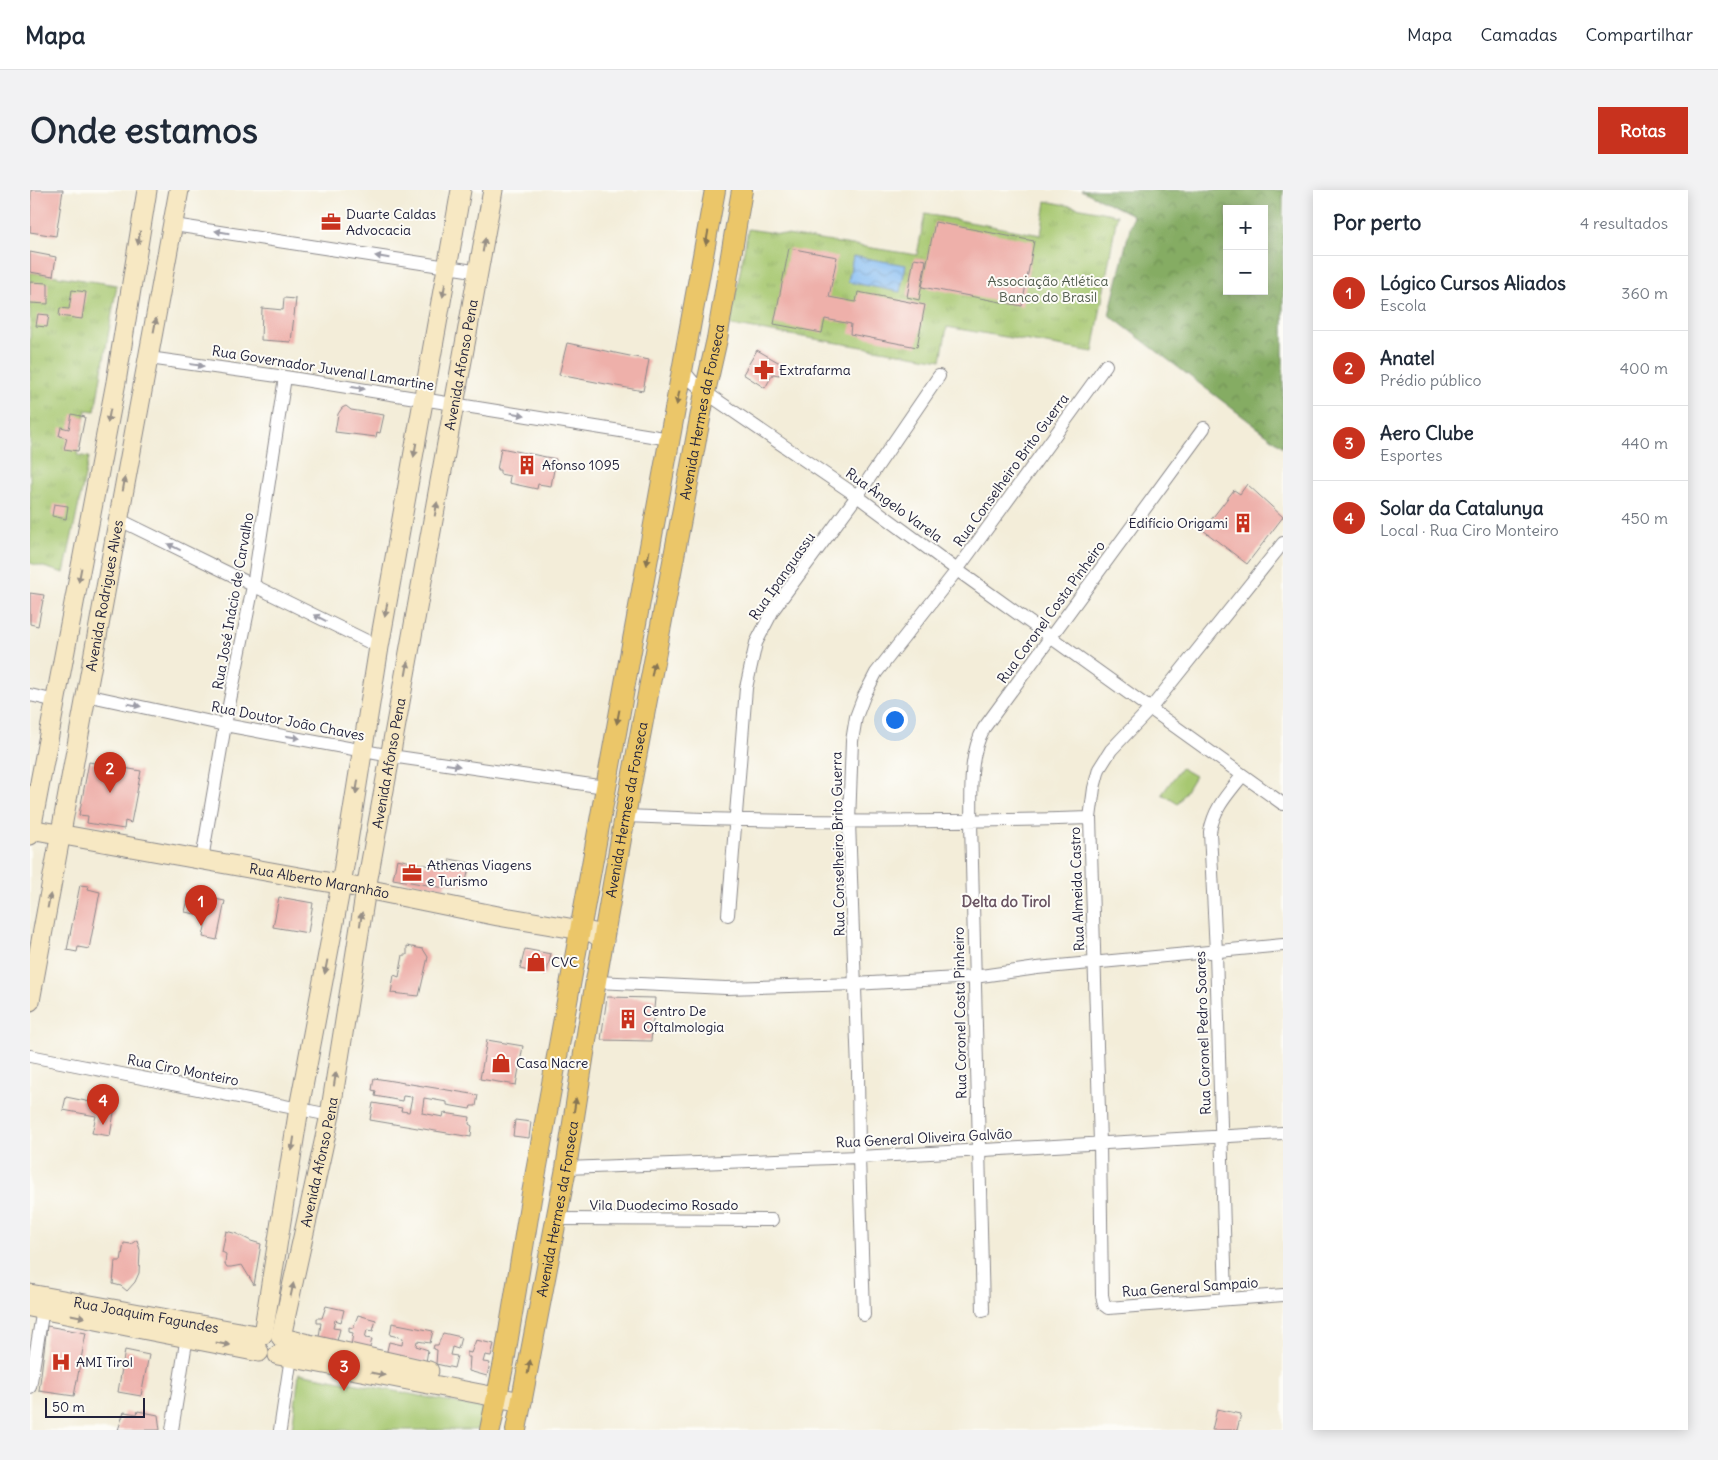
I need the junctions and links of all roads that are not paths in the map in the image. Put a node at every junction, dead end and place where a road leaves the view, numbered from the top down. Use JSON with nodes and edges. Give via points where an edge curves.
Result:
{"nodes":[{"id":1,"x":147,"y":190,"type":"edge"},
{"id":2,"x":179,"y":190,"type":"edge"},
{"id":3,"x":461,"y":190,"type":"edge"},
{"id":4,"x":493,"y":190,"type":"edge"},
{"id":5,"x":715,"y":190,"type":"edge"},
{"id":6,"x":742,"y":190,"type":"edge"},
{"id":7,"x":174,"y":225,"type":"junction"},
{"id":8,"x":448,"y":267,"type":"junction"},
{"id":9,"x":480,"y":272,"type":"junction"},
{"id":10,"x":149,"y":358,"type":"junction"},
{"id":11,"x":1106,"y":364,"type":"dead end"},
{"id":12,"x":683,"y":370,"type":"junction"},
{"id":13,"x":286,"y":376,"type":"junction"},
{"id":14,"x":939,"y":376,"type":"dead end"},
{"id":15,"x":116,"y":382,"type":"junction"},
{"id":16,"x":143,"y":385,"type":"junction"},
{"id":17,"x":705,"y":392,"type":"junction"},
{"id":18,"x":425,"y":398,"type":"junction"},
{"id":19,"x":455,"y":403,"type":"junction"},
{"id":20,"x":1204,"y":428,"type":"dead end"},
{"id":21,"x":670,"y":438,"type":"junction"},
{"id":22,"x":857,"y":496,"type":"junction"},
{"id":23,"x":118,"y":519,"type":"junction"},
{"id":24,"x":87,"y":539,"type":"junction"},
{"id":25,"x":1283,"y":543,"type":"edge"},
{"id":26,"x":113,"y":547,"type":"junction"},
{"id":27,"x":957,"y":570,"type":"junction"},
{"id":28,"x":253,"y":586,"type":"junction"},
{"id":29,"x":1051,"y":638,"type":"junction"},
{"id":30,"x":379,"y":647,"type":"junction"},
{"id":31,"x":60,"y":682,"type":"junction"},
{"id":32,"x":87,"y":691,"type":"junction"},
{"id":33,"x":42,"y":698,"type":"edge"},
{"id":34,"x":1151,"y":708,"type":"junction"},
{"id":35,"x":225,"y":725,"type":"junction"},
{"id":36,"x":48,"y":743,"type":"junction"},
{"id":37,"x":77,"y":745,"type":"junction"},
{"id":38,"x":363,"y":750,"type":"junction"},
{"id":39,"x":391,"y":756,"type":"junction"},
{"id":40,"x":1242,"y":776,"type":"junction"},
{"id":41,"x":605,"y":787,"type":"junction"},
{"id":42,"x":1283,"y":804,"type":"edge"},
{"id":43,"x":625,"y":816,"type":"junction"},
{"id":44,"x":1090,"y":818,"type":"junction"},
{"id":45,"x":735,"y":821,"type":"junction"},
{"id":46,"x":849,"y":822,"type":"junction"},
{"id":47,"x":971,"y":822,"type":"junction"},
{"id":48,"x":30,"y":831,"type":"edge"},
{"id":49,"x":61,"y":835,"type":"junction"},
{"id":50,"x":202,"y":859,"type":"junction"},
{"id":51,"x":341,"y":885,"type":"junction"},
{"id":52,"x":366,"y":888,"type":"junction"},
{"id":53,"x":728,"y":915,"type":"dead end"},
{"id":54,"x":581,"y":930,"type":"junction"},
{"id":55,"x":604,"y":941,"type":"junction"},
{"id":56,"x":1283,"y":945,"type":"edge"},
{"id":57,"x":1216,"y":952,"type":"junction"},
{"id":58,"x":1095,"y":962,"type":"junction"},
{"id":59,"x":974,"y":977,"type":"junction"},
{"id":60,"x":596,"y":982,"type":"junction"},
{"id":61,"x":855,"y":984,"type":"junction"},
{"id":62,"x":30,"y":1001,"type":"edge"},
{"id":63,"x":30,"y":1056,"type":"edge"},
{"id":64,"x":299,"y":1108,"type":"junction"},
{"id":65,"x":330,"y":1115,"type":"junction"},
{"id":66,"x":1283,"y":1133,"type":"edge"},
{"id":67,"x":1221,"y":1135,"type":"junction"},
{"id":68,"x":1100,"y":1142,"type":"junction"},
{"id":69,"x":978,"y":1150,"type":"junction"},
{"id":70,"x":859,"y":1157,"type":"junction"},
{"id":71,"x":566,"y":1168,"type":"junction"},
{"id":72,"x":556,"y":1219,"type":"junction"},
{"id":73,"x":772,"y":1220,"type":"dead end"},
{"id":74,"x":30,"y":1294,"type":"edge"},
{"id":75,"x":1283,"y":1295,"type":"edge"},
{"id":76,"x":1226,"y":1299,"type":"junction"},
{"id":77,"x":1102,"y":1300,"type":"joint"},
{"id":78,"x":36,"y":1308,"type":"edge"},
{"id":79,"x":983,"y":1311,"type":"dead end"},
{"id":80,"x":864,"y":1315,"type":"dead end"},
{"id":81,"x":187,"y":1336,"type":"junction"},
{"id":82,"x":261,"y":1341,"type":"junction"},
{"id":83,"x":283,"y":1347,"type":"junction"},
{"id":84,"x":30,"y":1386,"type":"edge"},
{"id":85,"x":498,"y":1392,"type":"junction"},
{"id":86,"x":522,"y":1402,"type":"junction"},
{"id":87,"x":172,"y":1430,"type":"edge"},
{"id":88,"x":280,"y":1430,"type":"edge"},
{"id":89,"x":490,"y":1430,"type":"edge"},
{"id":90,"x":516,"y":1430,"type":"edge"}],
"edges":[{"from":1,"to":15,"type":"main road","name":"Avenida Rodrigues Alves","one_way":true},
{"from":2,"to":7,"type":"main road","name":"Avenida Rodrigues Alves"},
{"from":3,"to":8,"type":"main road","name":"Avenida Afonso Pena"},
{"from":9,"to":4,"type":"main road","name":"Avenida Afonso Pena","one_way":true},
{"from":5,"to":12,"type":"main road","name":"Avenida Hermes da Fonseca","one_way":true},
{"from":6,"to":17,"type":"main road","name":"Avenida Hermes da Fonseca"},
{"from":8,"to":7,"type":"street","one_way":true},
{"from":10,"to":7,"type":"main road","name":"Avenida Rodrigues Alves","one_way":true},
{"from":8,"to":9,"type":"street"},
{"from":8,"to":18,"type":"main road","name":"Avenida Afonso Pena","one_way":true},
{"from":9,"to":19,"type":"main road","name":"Avenida Afonso Pena"},
{"from":10,"to":13,"type":"street","name":"Rua Governador Juvenal Lamartine","one_way":true},
{"from":10,"to":16,"type":"main road","name":"Avenida Rodrigues Alves"},
{"from":11,"to":27,"type":"street","name":"Rua Conselheiro Brito Guerra"},
{"from":12,"to":17,"type":"street","name":"Rua Ângelo Varela"},
{"from":12,"to":21,"type":"main road","name":"Avenida Hermes da Fonseca","one_way":true},
{"from":13,"to":18,"type":"street","name":"Rua Governador Juvenal Lamartine","one_way":true},
{"from":13,"to":28,"type":"street","name":"Rua José Inácio de Carvalho"},
{"from":14,"to":22,"type":"street","name":"Rua Ipanguassu"},
{"from":15,"to":16,"type":"main road","via":[[127,389]]},
{"from":15,"to":24,"type":"main road","name":"Avenida Rodrigues Alves","one_way":true},
{"from":23,"to":16,"type":"main road","name":"Avenida Rodrigues Alves","one_way":true},
{"from":17,"to":22,"type":"street","name":"Rua Ângelo Varela"},
{"from":43,"to":17,"type":"main road","name":"Avenida Hermes da Fonseca","one_way":true},
{"from":18,"to":19,"type":"street","name":"Rua Governador Juvenal Lamartine"},
{"from":18,"to":30,"type":"main road","name":"Avenida Afonso Pena","one_way":true},
{"from":19,"to":21,"type":"street","name":"Rua Governador Juvenal Lamartine","one_way":true},
{"from":39,"to":19,"type":"main road","name":"Avenida Afonso Pena","one_way":true},
{"from":20,"to":29,"type":"street","name":"Rua Coronel Costa Pinheiro"},
{"from":21,"to":41,"type":"main road","name":"Avenida Hermes da Fonseca","one_way":true},
{"from":22,"to":27,"type":"street","name":"Rua Ângelo Varela"},
{"from":22,"to":45,"type":"street","name":"Rua Ipanguassu","via":[[773,610],[756,643],[746,688]]},
{"from":23,"to":26,"type":"main road","name":"Avenida Rodrigues Alves"},
{"from":28,"to":23,"type":"street","one_way":true},
{"from":24,"to":26,"type":"main road","via":[[97,534],[108,539]]},
{"from":24,"to":31,"type":"main road","name":"Avenida Rodrigues Alves","one_way":true},
{"from":25,"to":34,"type":"street","name":"Rua Almeida Castro"},
{"from":26,"to":32,"type":"main road","name":"Avenida Rodrigues Alves"},
{"from":27,"to":29,"type":"street","name":"Rua Ângelo Varela"},
{"from":27,"to":46,"type":"street","name":"Rua Conselheiro Brito Guerra","via":[[876,673],[864,696],[852,741]]},
{"from":30,"to":28,"type":"street","one_way":true},
{"from":28,"to":35,"type":"street","name":"Rua José Inácio de Carvalho"},
{"from":29,"to":34,"type":"street","name":"Rua Ângelo Varela"},
{"from":29,"to":47,"type":"street","name":"Rua Coronel Costa Pinheiro","via":[[977,740],[972,767]]},
{"from":30,"to":38,"type":"main road","name":"Avenida Afonso Pena"},
{"from":31,"to":32,"type":"main road","via":[[76,676],[82,679]]},
{"from":31,"to":33,"type":"main road","name":"Avenida Rodrigues Alves"},
{"from":32,"to":35,"type":"street","name":"Rua Doutor João Chaves","one_way":true},
{"from":32,"to":37,"type":"main road","name":"Avenida Rodrigues Alves"},
{"from":33,"to":36,"type":"main road","name":"Avenida Rodrigues Alves"},
{"from":34,"to":40,"type":"street","name":"Rua Ângelo Varela"},
{"from":34,"to":44,"type":"street","name":"Rua Almeida Castro","via":[[1110,750],[1094,788]]},
{"from":35,"to":38,"type":"street","name":"Rua Doutor João Chaves","one_way":true},
{"from":35,"to":50,"type":"street","name":"Rua José Inácio de Carvalho"},
{"from":36,"to":37,"type":"main road","via":[[51,750],[59,752],[68,752]]},
{"from":36,"to":48,"type":"main road","name":"Avenida Rodrigues Alves"},
{"from":37,"to":49,"type":"main road","name":"Avenida Rodrigues Alves"},
{"from":38,"to":39,"type":"street","name":"Rua Doutor João Chaves"},
{"from":38,"to":51,"type":"main road","name":"Avenida Afonso Pena","one_way":true},
{"from":39,"to":41,"type":"street","name":"Rua Doutor João Chaves","one_way":true},
{"from":39,"to":52,"type":"main road","name":"Avenida Afonso Pena"},
{"from":40,"to":42,"type":"street","name":"Rua Ângelo Varela"},
{"from":40,"to":57,"type":"street","name":"Rua Coronel Pedro Soares","via":[[1217,808],[1210,832]]},
{"from":41,"to":54,"type":"main road","name":"Avenida Hermes da Fonseca"},
{"from":43,"to":45,"type":"street"},
{"from":43,"to":55,"type":"main road","name":"Avenida Hermes da Fonseca"},
{"from":44,"to":47,"type":"street"},
{"from":44,"to":58,"type":"street","name":"Rua Almeida Castro"},
{"from":45,"to":46,"type":"street"},
{"from":45,"to":53,"type":"street","name":"Rua Ipanguassu"},
{"from":46,"to":47,"type":"street"},
{"from":46,"to":61,"type":"street","name":"Rua Conselheiro Brito Guerra"},
{"from":47,"to":59,"type":"street","name":"Rua Coronel Costa Pinheiro"},
{"from":48,"to":49,"type":"main road","name":"Rua Alberto Maranhão"},
{"from":49,"to":50,"type":"main road","name":"Rua Alberto Maranhão"},
{"from":62,"to":49,"type":"main road","name":"Avenida Rodrigues Alves","one_way":true},
{"from":50,"to":51,"type":"main road","name":"Rua Alberto Maranhão"},
{"from":51,"to":52,"type":"main road","name":"Rua Alberto Maranhão"},
{"from":51,"to":64,"type":"main road","name":"Avenida Afonso Pena","one_way":true},
{"from":52,"to":54,"type":"main road","name":"Rua Alberto Maranhão"},
{"from":65,"to":52,"type":"main road","name":"Avenida Afonso Pena","one_way":true},
{"from":54,"to":55,"type":"main road","name":"Rua Alberto Maranhão","via":[[594,933]]},
{"from":54,"to":85,"type":"main road","name":"Avenida Hermes da Fonseca"},
{"from":55,"to":60,"type":"main road","name":"Avenida Hermes da Fonseca"},
{"from":56,"to":57,"type":"street"},
{"from":57,"to":58,"type":"street"},
{"from":57,"to":67,"type":"street","name":"Rua Coronel Pedro Soares"},
{"from":58,"to":59,"type":"street"},
{"from":58,"to":68,"type":"street","name":"Rua Almeida Castro"},
{"from":59,"to":61,"type":"street"},
{"from":59,"to":69,"type":"street","name":"Rua Coronel Costa Pinheiro"},
{"from":60,"to":61,"type":"street","via":[[726,988]]},
{"from":71,"to":60,"type":"main road","name":"Avenida Hermes da Fonseca","one_way":true},
{"from":61,"to":70,"type":"street","name":"Rua Conselheiro Brito Guerra"},
{"from":63,"to":64,"type":"street","name":"Rua Ciro Monteiro"},
{"from":64,"to":65,"type":"street","name":"Rua Ciro Monteiro"},
{"from":64,"to":82,"type":"main road","name":"Avenida Afonso Pena","one_way":true},
{"from":83,"to":65,"type":"main road","name":"Avenida Afonso Pena","one_way":true},
{"from":66,"to":67,"type":"street","name":"Rua General Oliveira Galvão"},
{"from":67,"to":68,"type":"street","name":"Rua General Oliveira Galvão"},
{"from":67,"to":76,"type":"street","name":"Rua Coronel Pedro Soares"},
{"from":68,"to":69,"type":"street","name":"Rua General Oliveira Galvão"},
{"from":68,"to":77,"type":"street","name":"Rua Almeida Castro"},
{"from":69,"to":70,"type":"street","name":"Rua General Oliveira Galvão"},
{"from":69,"to":79,"type":"street","name":"Rua Coronel Costa Pinheiro"},
{"from":70,"to":71,"type":"street","name":"Rua General Oliveira Galvão"},
{"from":70,"to":80,"type":"street","name":"Rua Conselheiro Brito Guerra"},
{"from":71,"to":72,"type":"main road","name":"Avenida Hermes da Fonseca"},
{"from":72,"to":73,"type":"street","name":"Vila Duodecimo Rosado"},
{"from":86,"to":72,"type":"main road","name":"Avenida Hermes da Fonseca","one_way":true},
{"from":74,"to":82,"type":"main road","name":"Rua Joaquim Fagundes"},
{"from":75,"to":76,"type":"street","name":"Rua General Sampaio"},
{"from":76,"to":77,"type":"street","name":"Rua General Sampaio","via":[[1108,1308]]},
{"from":78,"to":81,"type":"main road","name":"Rua Joaquim Fagundes","one_way":true},
{"from":78,"to":84,"type":"street"},
{"from":81,"to":82,"type":"main road","name":"Rua Joaquim Fagundes","one_way":true},
{"from":81,"to":87,"type":"street"},
{"from":82,"to":83,"type":"main road","via":[[266,1332],[275,1332]]},
{"from":83,"to":85,"type":"main road"},
{"from":83,"to":88,"type":"street"},
{"from":85,"to":86,"type":"main road"},
{"from":85,"to":89,"type":"main road","name":"Avenida Hermes da Fonseca"},
{"from":86,"to":90,"type":"main road","name":"Avenida Hermes da Fonseca"}]}
